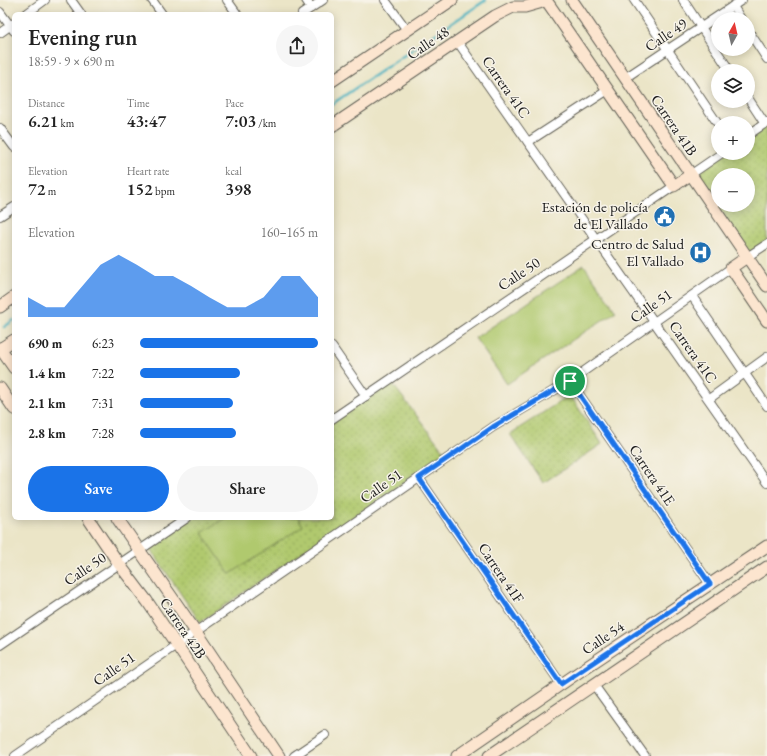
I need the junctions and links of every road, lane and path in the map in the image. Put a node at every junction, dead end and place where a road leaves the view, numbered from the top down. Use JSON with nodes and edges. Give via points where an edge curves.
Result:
{"nodes":[{"id":1,"x":45,"y":0,"type":"edge"},
{"id":2,"x":71,"y":0,"type":"edge"},
{"id":3,"x":152,"y":0,"type":"edge"},
{"id":4,"x":227,"y":0,"type":"edge"},
{"id":5,"x":306,"y":0,"type":"edge"},
{"id":6,"x":323,"y":0,"type":"edge"},
{"id":7,"x":385,"y":0,"type":"edge"},
{"id":8,"x":452,"y":0,"type":"edge"},
{"id":9,"x":546,"y":0,"type":"edge"},
{"id":10,"x":572,"y":0,"type":"edge"},
{"id":11,"x":634,"y":0,"type":"edge"},
{"id":12,"x":683,"y":0,"type":"edge"},
{"id":13,"x":742,"y":0,"type":"edge"},
{"id":14,"x":733,"y":6,"type":"junction"},
{"id":15,"x":311,"y":8,"type":"junction"},
{"id":16,"x":0,"y":12,"type":"edge"},
{"id":17,"x":29,"y":12,"type":"edge"},
{"id":18,"x":80,"y":12,"type":"edge"},
{"id":19,"x":161,"y":12,"type":"edge"},
{"id":20,"x":236,"y":12,"type":"edge"},
{"id":21,"x":305,"y":12,"type":"edge"},
{"id":22,"x":737,"y":12,"type":"edge"},
{"id":23,"x":12,"y":26,"type":"edge"},
{"id":24,"x":12,"y":27,"type":"edge"},
{"id":25,"x":702,"y":27,"type":"junction"},
{"id":26,"x":407,"y":30,"type":"junction"},
{"id":27,"x":0,"y":33,"type":"edge"},
{"id":28,"x":755,"y":40,"type":"edge"},
{"id":29,"x":457,"y":41,"type":"junction"},
{"id":30,"x":668,"y":50,"type":"junction"},
{"id":31,"x":767,"y":58,"type":"edge"},
{"id":32,"x":726,"y":64,"type":"edge"},
{"id":33,"x":625,"y":78,"type":"junction"},
{"id":34,"x":334,"y":80,"type":"edge"},
{"id":35,"x":608,"y":90,"type":"junction"},
{"id":36,"x":755,"y":108,"type":"edge"},
{"id":37,"x":713,"y":116,"type":"edge"},
{"id":38,"x":766,"y":123,"type":"edge"},
{"id":39,"x":334,"y":125,"type":"edge"},
{"id":40,"x":0,"y":128,"type":"edge"},
{"id":41,"x":755,"y":130,"type":"edge"},
{"id":42,"x":528,"y":142,"type":"junction"},
{"id":43,"x":12,"y":144,"type":"edge"},
{"id":44,"x":712,"y":160,"type":"edge"},
{"id":45,"x":690,"y":175,"type":"junction"},
{"id":46,"x":674,"y":186,"type":"junction"},
{"id":47,"x":12,"y":208,"type":"edge"},
{"id":48,"x":0,"y":216,"type":"edge"},
{"id":49,"x":596,"y":239,"type":"junction"},
{"id":50,"x":767,"y":244,"type":"edge"},
{"id":51,"x":747,"y":257,"type":"junction"},
{"id":52,"x":731,"y":268,"type":"junction"},
{"id":53,"x":767,"y":286,"type":"edge"},
{"id":54,"x":692,"y":296,"type":"junction"},
{"id":55,"x":12,"y":298,"type":"edge"},
{"id":56,"x":0,"y":307,"type":"edge"},
{"id":57,"x":767,"y":321,"type":"edge"},
{"id":58,"x":654,"y":322,"type":"junction"},
{"id":59,"x":12,"y":341,"type":"edge"},
{"id":60,"x":0,"y":349,"type":"edge"},
{"id":61,"x":334,"y":350,"type":"edge"},
{"id":62,"x":767,"y":357,"type":"edge"},
{"id":63,"x":12,"y":365,"type":"edge"},
{"id":64,"x":745,"y":373,"type":"junction"},
{"id":65,"x":570,"y":381,"type":"junction"},
{"id":66,"x":0,"y":389,"type":"edge"},
{"id":67,"x":366,"y":396,"type":"junction"},
{"id":68,"x":709,"y":399,"type":"junction"},
{"id":69,"x":12,"y":406,"type":"edge"},
{"id":70,"x":767,"y":406,"type":"edge"},
{"id":71,"x":334,"y":418,"type":"edge"},
{"id":72,"x":419,"y":478,"type":"junction"},
{"id":73,"x":766,"y":481,"type":"edge"},
{"id":74,"x":89,"y":520,"type":"edge"},
{"id":75,"x":117,"y":520,"type":"edge"},
{"id":76,"x":184,"y":520,"type":"edge"},
{"id":77,"x":767,"y":546,"type":"edge"},
{"id":78,"x":139,"y":551,"type":"junction"},
{"id":79,"x":119,"y":564,"type":"junction"},
{"id":80,"x":767,"y":566,"type":"edge"},
{"id":81,"x":710,"y":584,"type":"junction"},
{"id":82,"x":196,"y":632,"type":"junction"},
{"id":83,"x":0,"y":645,"type":"edge"},
{"id":84,"x":177,"y":645,"type":"junction"},
{"id":85,"x":561,"y":684,"type":"junction"},
{"id":86,"x":594,"y":685,"type":"junction"},
{"id":87,"x":325,"y":735,"type":"dead end"},
{"id":88,"x":15,"y":756,"type":"edge"},
{"id":89,"x":251,"y":756,"type":"edge"},
{"id":90,"x":279,"y":756,"type":"edge"},
{"id":91,"x":294,"y":756,"type":"edge"},
{"id":92,"x":457,"y":756,"type":"edge"},
{"id":93,"x":489,"y":756,"type":"edge"},
{"id":94,"x":645,"y":756,"type":"edge"}],
"edges":[{"from":1,"to":17,"type":"street"},
{"from":2,"to":18,"type":"street"},
{"from":3,"to":19,"type":"street"},
{"from":4,"to":20,"type":"street"},
{"from":5,"to":15,"type":"street"},
{"from":6,"to":15,"type":"street"},
{"from":7,"to":26,"type":"street"},
{"from":8,"to":26,"type":"street","name":"Calle 48"},
{"from":9,"to":29,"type":"street","name":"Calle 48","via":[[508,9]]},
{"from":9,"to":35,"type":"street"},
{"from":10,"to":33,"type":"street","name":"Carrera 41B"},
{"from":11,"to":30,"type":"street"},
{"from":12,"to":25,"type":"street"},
{"from":13,"to":14,"type":"street","name":"Calle 49"},
{"from":14,"to":22,"type":"street"},
{"from":14,"to":25,"type":"street","name":"Calle 49"},
{"from":15,"to":21,"type":"street"},
{"from":16,"to":23,"type":"street"},
{"from":24,"to":27,"type":"street"},
{"from":25,"to":30,"type":"street","name":"Calle 49"},
{"from":25,"to":32,"type":"street"},
{"from":26,"to":34,"type":"street","name":"Calle 48"},
{"from":28,"to":31,"type":"street"},
{"from":29,"to":39,"type":"street","name":"Calle 48"},
{"from":29,"to":42,"type":"street","name":"Carrera 41C"},
{"from":30,"to":33,"type":"street","name":"Calle 49"},
{"from":30,"to":37,"type":"street"},
{"from":33,"to":45,"type":"street","name":"Carrera 41B"},
{"from":35,"to":42,"type":"street"},
{"from":35,"to":46,"type":"street"},
{"from":36,"to":38,"type":"street"},
{"from":38,"to":41,"type":"street"},
{"from":40,"to":43,"type":"street"},
{"from":42,"to":49,"type":"street","name":"Carrera 41C"},
{"from":44,"to":45,"type":"street","name":"Calle 50"},
{"from":45,"to":46,"type":"street","name":"Calle 50"},
{"from":45,"to":51,"type":"street","name":"Carrera 41B"},
{"from":46,"to":49,"type":"street","name":"Calle 50"},
{"from":47,"to":48,"type":"street"},
{"from":49,"to":58,"type":"street","name":"Carrera 41C"},
{"from":49,"to":67,"type":"street","name":"Calle 50"},
{"from":50,"to":51,"type":"street","name":"Calle 51"},
{"from":51,"to":52,"type":"street","name":"Calle 51"},
{"from":51,"to":53,"type":"street","name":"Carrera 41B"},
{"from":52,"to":54,"type":"street","name":"Calle 51"},
{"from":52,"to":57,"type":"street"},
{"from":54,"to":58,"type":"street","name":"Calle 51"},
{"from":54,"to":64,"type":"street"},
{"from":55,"to":56,"type":"street"},
{"from":58,"to":65,"type":"street","name":"Calle 51"},
{"from":58,"to":68,"type":"street","name":"Carrera 41C"},
{"from":59,"to":60,"type":"street"},
{"from":60,"to":63,"type":"street"},
{"from":61,"to":67,"type":"street"},
{"from":62,"to":64,"type":"street"},
{"from":64,"to":68,"type":"street"},
{"from":64,"to":70,"type":"street"},
{"from":65,"to":72,"type":"street","name":"Calle 51","via":[[493,427]]},
{"from":65,"to":81,"type":"street","name":"Carrera 41E"},
{"from":66,"to":69,"type":"street"},
{"from":67,"to":71,"type":"street","name":"Calle 50"},
{"from":68,"to":73,"type":"street","name":"Carrera 41C"},
{"from":72,"to":82,"type":"street","name":"Calle 51"},
{"from":72,"to":85,"type":"street","name":"Carrera 41F"},
{"from":74,"to":79,"type":"street","name":"Carrera 42B"},
{"from":75,"to":78,"type":"street","name":"Carrera 42B"},
{"from":76,"to":78,"type":"street","name":"Calle 50"},
{"from":77,"to":81,"type":"street","name":"Calle 54"},
{"from":78,"to":79,"type":"street","name":"Calle 50"},
{"from":78,"to":82,"type":"street","name":"Carrera 42B"},
{"from":79,"to":83,"type":"street","name":"Calle 50"},
{"from":79,"to":84,"type":"street","name":"Carrera 42B"},
{"from":80,"to":86,"type":"street"},
{"from":81,"to":85,"type":"street","name":"Calle 54"},
{"from":82,"to":84,"type":"street","name":"Calle 51"},
{"from":82,"to":90,"type":"street","name":"Carrera 42B"},
{"from":84,"to":88,"type":"street","name":"Calle 51"},
{"from":84,"to":89,"type":"street","name":"Carrera 42B"},
{"from":85,"to":92,"type":"street","name":"Calle 54"},
{"from":86,"to":93,"type":"street"},
{"from":86,"to":94,"type":"street"},
{"from":87,"to":91,"type":"street"}]}
